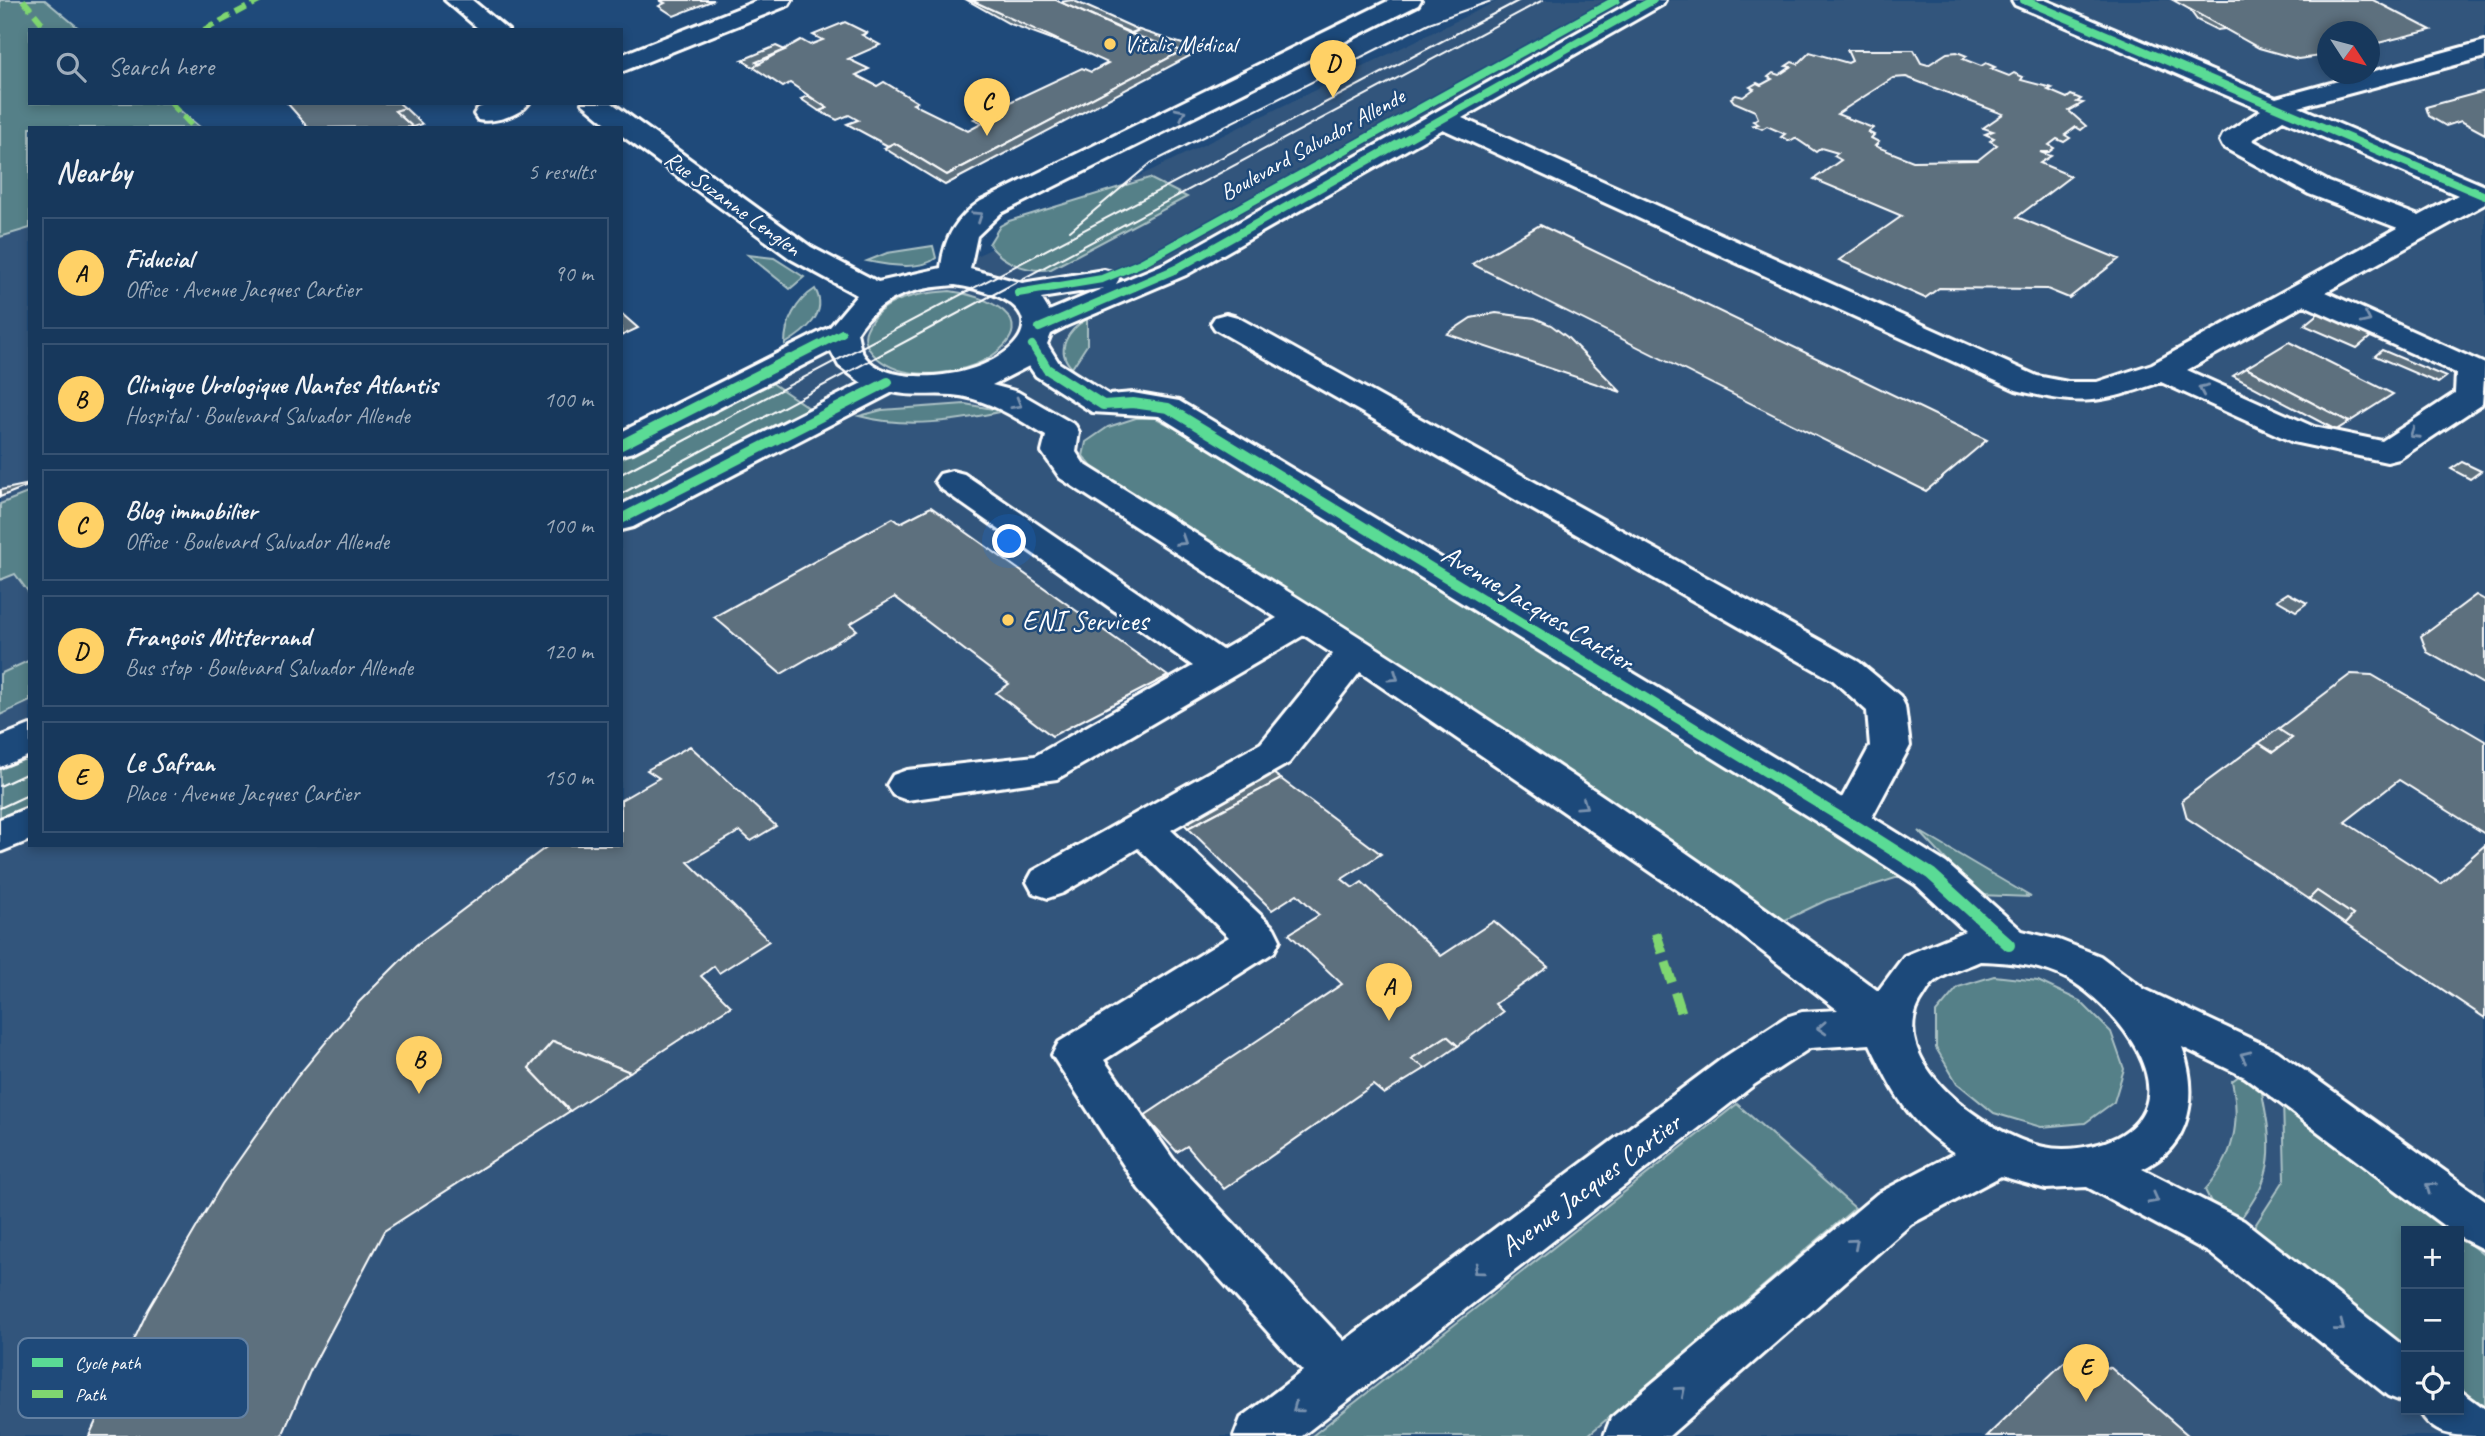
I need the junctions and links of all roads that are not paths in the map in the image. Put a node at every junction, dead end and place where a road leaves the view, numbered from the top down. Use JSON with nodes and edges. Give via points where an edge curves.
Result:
{"nodes":[{"id":1,"x":457,"y":0,"type":"edge"},
{"id":2,"x":780,"y":0,"type":"edge"},
{"id":3,"x":1409,"y":0,"type":"edge"},
{"id":4,"x":1616,"y":0,"type":"edge"},
{"id":5,"x":1653,"y":0,"type":"edge"},
{"id":6,"x":2024,"y":0,"type":"edge"},
{"id":7,"x":493,"y":28,"type":"edge"},
{"id":8,"x":2485,"y":50,"type":"edge"},
{"id":9,"x":623,"y":63,"type":"edge"},
{"id":10,"x":511,"y":105,"type":"edge"},
{"id":11,"x":598,"y":105,"type":"edge"},
{"id":12,"x":2278,"y":108,"type":"junction"},
{"id":13,"x":487,"y":114,"type":"dead end"},
{"id":14,"x":1442,"y":119,"type":"junction"},
{"id":15,"x":2483,"y":195,"type":"edge"},
{"id":16,"x":2421,"y":227,"type":"junction"},
{"id":17,"x":955,"y":276,"type":"junction"},
{"id":18,"x":876,"y":293,"type":"junction"},
{"id":19,"x":1018,"y":293,"type":"junction"},
{"id":20,"x":2303,"y":293,"type":"junction"},
{"id":21,"x":1226,"y":323,"type":"dead end"},
{"id":22,"x":842,"y":333,"type":"junction"},
{"id":23,"x":1036,"y":337,"type":"junction"},
{"id":24,"x":2163,"y":371,"type":"junction"},
{"id":25,"x":887,"y":382,"type":"junction"},
{"id":26,"x":952,"y":385,"type":"junction"},
{"id":27,"x":1103,"y":405,"type":"junction"},
{"id":28,"x":1063,"y":432,"type":"junction"},
{"id":29,"x":623,"y":445,"type":"edge"},
{"id":30,"x":952,"y":481,"type":"dead end"},
{"id":31,"x":623,"y":518,"type":"edge"},
{"id":32,"x":1304,"y":619,"type":"junction"},
{"id":33,"x":1356,"y":652,"type":"junction"},
{"id":34,"x":1221,"y":667,"type":"junction"},
{"id":35,"x":28,"y":740,"type":"edge"},
{"id":36,"x":0,"y":754,"type":"edge"},
{"id":37,"x":907,"y":785,"type":"dead end"},
{"id":38,"x":1849,"y":822,"type":"junction"},
{"id":39,"x":28,"y":823,"type":"edge"},
{"id":40,"x":1143,"y":827,"type":"junction"},
{"id":41,"x":0,"y":837,"type":"edge"},
{"id":42,"x":1048,"y":883,"type":"dead end"},
{"id":43,"x":2009,"y":945,"type":"junction"},
{"id":44,"x":2130,"y":1002,"type":"junction"},
{"id":45,"x":1890,"y":1025,"type":"junction"},
{"id":46,"x":1998,"y":1154,"type":"junction"},
{"id":47,"x":2093,"y":1167,"type":"junction"},
{"id":48,"x":2485,"y":1228,"type":"edge"},
{"id":49,"x":1341,"y":1374,"type":"junction"},
{"id":50,"x":2401,"y":1375,"type":"edge"},
{"id":51,"x":2451,"y":1415,"type":"edge"},
{"id":52,"x":1260,"y":1436,"type":"edge"},
{"id":53,"x":1630,"y":1436,"type":"edge"},
{"id":54,"x":2478,"y":1436,"type":"edge"}],
"edges":[{"from":1,"to":7,"type":"street"},
{"from":2,"to":9,"type":"street"},
{"from":17,"to":3,"type":"street","one_way":true,"via":[[957,249],[967,224],[991,208]]},
{"from":4,"to":19,"type":"street","name":"Boulevard Salvador Allende","via":[[1141,263],[1102,279]]},
{"from":5,"to":14,"type":"street","name":"Boulevard Salvador Allende"},
{"from":6,"to":12,"type":"street"},
{"from":8,"to":12,"type":"street"},
{"from":10,"to":13,"type":"street"},
{"from":11,"to":18,"type":"street","name":"Rue Suzanne Lenglen","via":[[801,253]]},
{"from":12,"to":15,"type":"street"},
{"from":12,"to":16,"type":"street","via":[[2233,141],[2319,188]]},
{"from":14,"to":23,"type":"street","name":"Boulevard Salvador Allende","via":[[1176,269],[1126,292],[1069,310]]},
{"from":14,"to":24,"type":"street","via":[[2027,383],[2100,391]]},
{"from":15,"to":16,"type":"street"},
{"from":16,"to":20,"type":"street"},
{"from":17,"to":18,"type":"street","via":[[927,278]]},
{"from":17,"to":19,"type":"street","via":[[989,281]]},
{"from":18,"to":22,"type":"street","via":[[852,312]]},
{"from":19,"to":23,"type":"street","via":[[1034,309]]},
{"from":20,"to":24,"type":"street"},
{"from":20,"to":24,"type":"street","one_way":true,"via":[[2472,368],[2471,397],[2387,452],[2305,435]]},
{"from":21,"to":38,"type":"street","via":[[1846,671],[1886,706],[1890,746]]},
{"from":22,"to":25,"type":"street","via":[[848,356],[858,367]]},
{"from":22,"to":29,"type":"street"},
{"from":23,"to":26,"type":"street","via":[[1014,363],[986,377]]},
{"from":23,"to":27,"type":"street","via":[[1047,369]]},
{"from":25,"to":26,"type":"street","via":[[918,387]]},
{"from":25,"to":31,"type":"street"},
{"from":26,"to":28,"type":"street","one_way":true,"via":[[1007,399]]},
{"from":27,"to":28,"type":"street","name":"Avenue Jacques Cartier","via":[[1085,412]]},
{"from":27,"to":38,"type":"street","name":"Avenue Jacques Cartier","via":[[1168,408]]},
{"from":28,"to":32,"type":"street","one_way":true,"via":[[1059,452],[1072,471]]},
{"from":30,"to":34,"type":"street"},
{"from":32,"to":33,"type":"street"},
{"from":32,"to":34,"type":"street"},
{"from":33,"to":40,"type":"street","via":[[1275,753]]},
{"from":33,"to":45,"type":"street","one_way":true,"via":[[1742,912]]},
{"from":34,"to":37,"type":"street","via":[[1043,769]]},
{"from":35,"to":36,"type":"street"},
{"from":38,"to":43,"type":"street","name":"Avenue Jacques Cartier","via":[[1931,874]]},
{"from":39,"to":41,"type":"street"},
{"from":40,"to":42,"type":"street"},
{"from":40,"to":49,"type":"street","via":[[1259,940],[1075,1055],[1156,1174]]},
{"from":43,"to":44,"type":"street","via":[[2073,963]]},
{"from":43,"to":45,"type":"street","via":[[1977,944],[1924,962],[1906,979]]},
{"from":44,"to":47,"type":"street","via":[[2151,1025],[2164,1051],[2170,1102],[2161,1125],[2145,1145],[2122,1159]]},
{"from":48,"to":44,"type":"street","one_way":true,"via":[[2262,1064]]},
{"from":45,"to":46,"type":"street","via":[[1895,1055],[1909,1083],[1933,1112],[1963,1136]]},
{"from":45,"to":49,"type":"street","name":"Avenue Jacques Cartier","one_way":true,"via":[[1802,1030],[1738,1071]]},
{"from":46,"to":47,"type":"street","via":[[2063,1169]]},
{"from":53,"to":46,"type":"street","one_way":true,"via":[[1894,1209]]},
{"from":47,"to":50,"type":"street","one_way":true,"via":[[2227,1237]]},
{"from":49,"to":52,"type":"street","name":"Avenue Jacques Cartier","one_way":true},
{"from":51,"to":54,"type":"street"}]}
